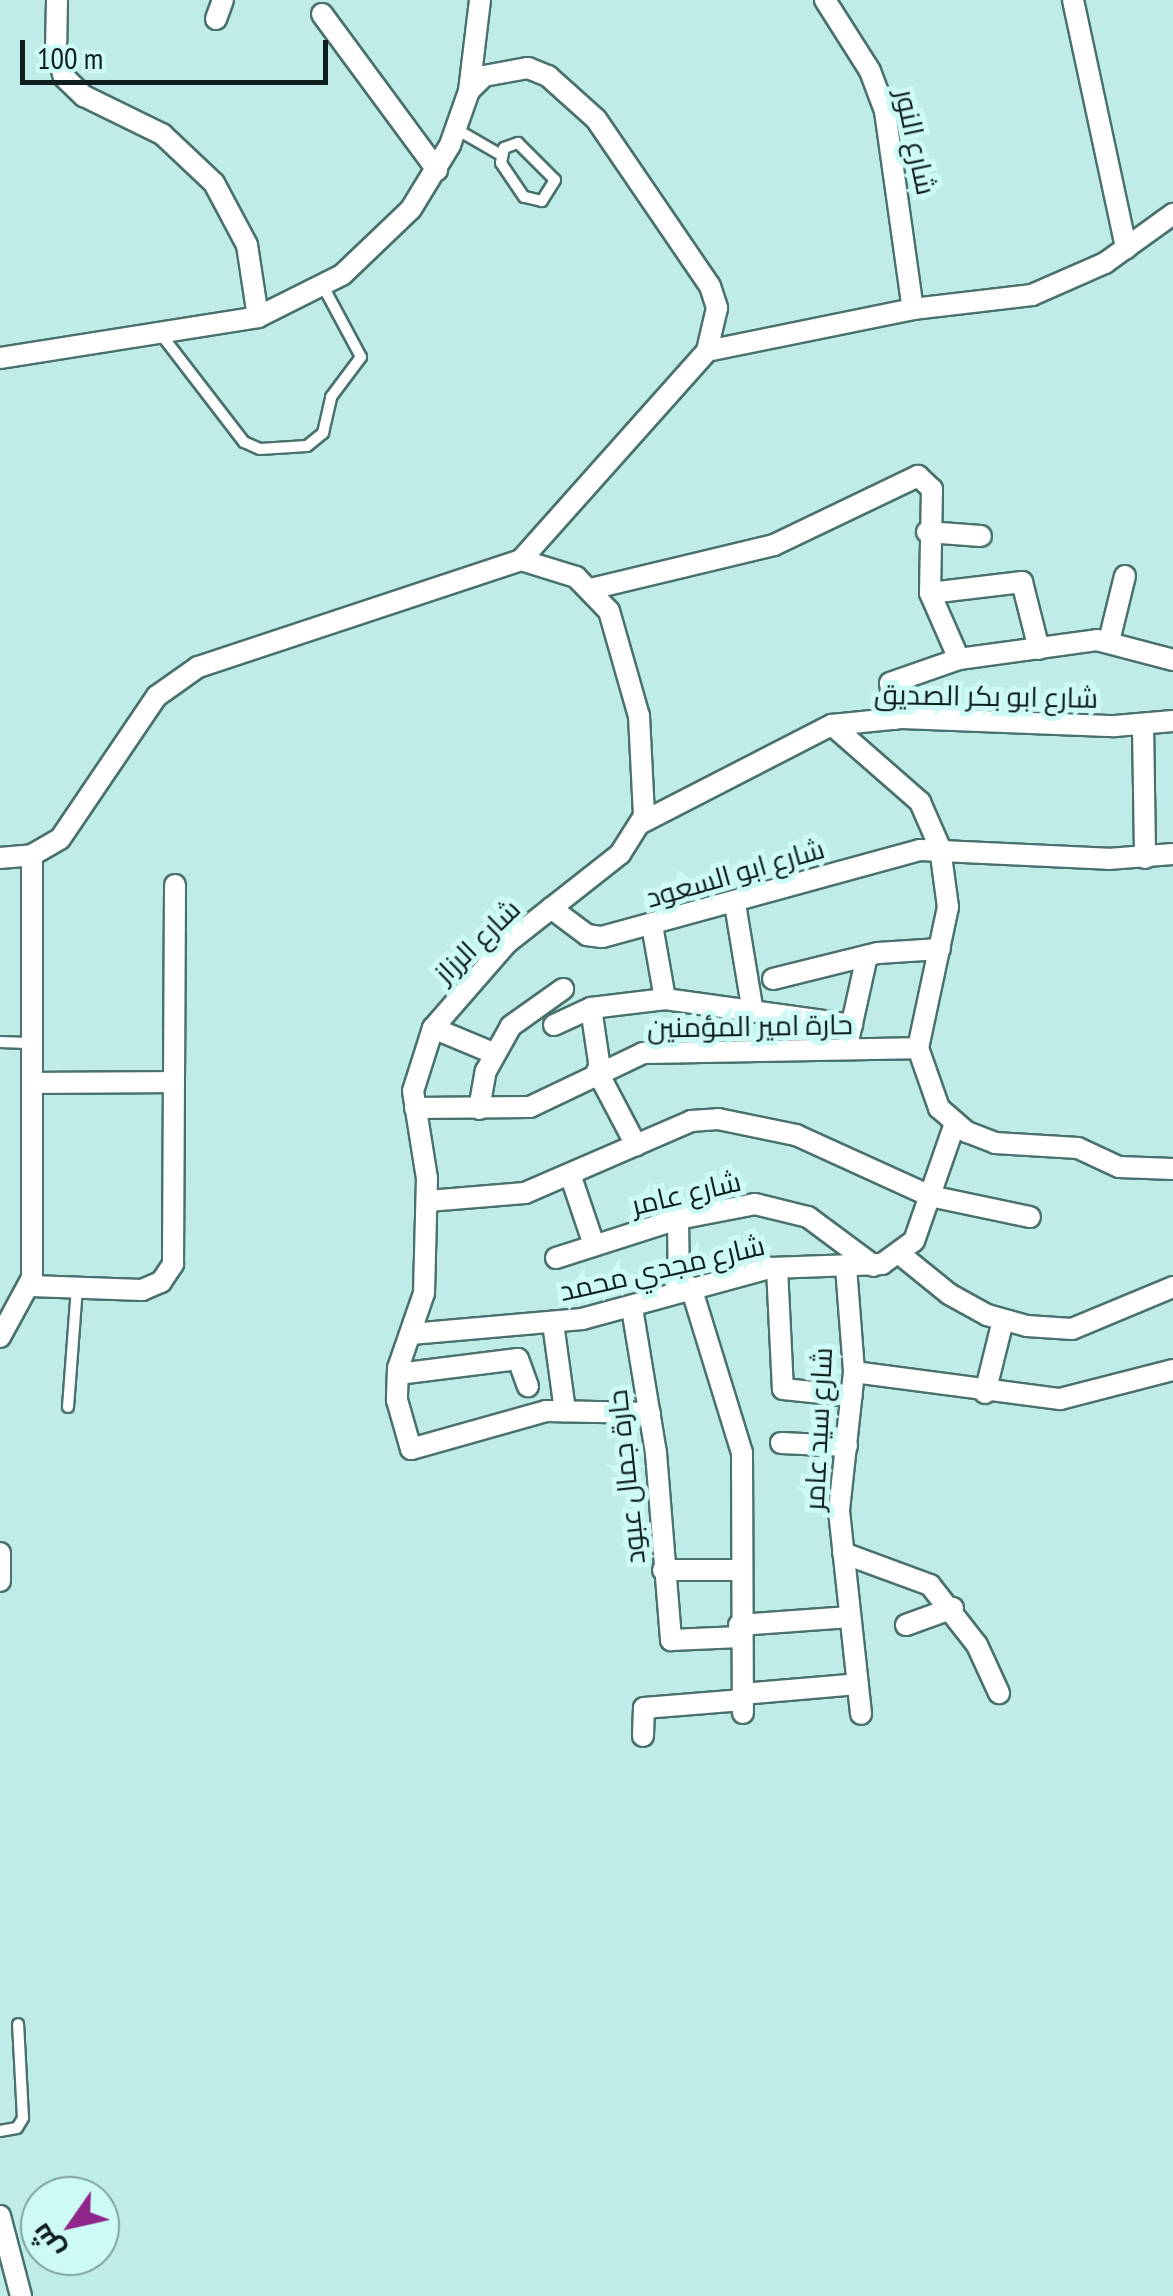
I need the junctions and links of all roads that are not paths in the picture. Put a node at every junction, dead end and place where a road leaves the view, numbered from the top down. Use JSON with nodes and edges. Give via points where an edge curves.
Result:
{"nodes":[{"id":1,"x":58,"y":0,"type":"edge"},
{"id":2,"x":480,"y":0,"type":"edge"},
{"id":3,"x":825,"y":0,"type":"edge"},
{"id":4,"x":1073,"y":0,"type":"edge"},
{"id":5,"x":322,"y":14,"type":"dead end"},
{"id":6,"x":470,"y":91,"type":"junction"},
{"id":7,"x":456,"y":129,"type":"junction"},
{"id":8,"x":501,"y":155,"type":"junction"},
{"id":9,"x":437,"y":170,"type":"junction"},
{"id":10,"x":1173,"y":214,"type":"edge"},
{"id":11,"x":1126,"y":248,"type":"junction"},
{"id":12,"x":322,"y":286,"type":"junction"},
{"id":13,"x":913,"y":309,"type":"junction"},
{"id":14,"x":258,"y":317,"type":"junction"},
{"id":15,"x":160,"y":333,"type":"junction"},
{"id":16,"x":707,"y":351,"type":"junction"},
{"id":17,"x":0,"y":358,"type":"edge"},
{"id":18,"x":928,"y":532,"type":"junction"},
{"id":19,"x":981,"y":536,"type":"dead end"},
{"id":20,"x":521,"y":560,"type":"junction"},
{"id":21,"x":1125,"y":576,"type":"dead end"},
{"id":22,"x":591,"y":589,"type":"junction"},
{"id":23,"x":930,"y":593,"type":"junction"},
{"id":24,"x":1109,"y":641,"type":"junction"},
{"id":25,"x":1039,"y":649,"type":"junction"},
{"id":26,"x":959,"y":659,"type":"junction"},
{"id":27,"x":1173,"y":660,"type":"edge"},
{"id":28,"x":894,"y":719,"type":"junction"},
{"id":29,"x":1173,"y":722,"type":"edge"},
{"id":30,"x":1143,"y":725,"type":"junction"},
{"id":31,"x":832,"y":726,"type":"junction"},
{"id":32,"x":641,"y":823,"type":"junction"},
{"id":33,"x":940,"y":848,"type":"junction"},
{"id":34,"x":1173,"y":854,"type":"edge"},
{"id":35,"x":32,"y":855,"type":"junction"},
{"id":36,"x":0,"y":858,"type":"edge"},
{"id":37,"x":1145,"y":858,"type":"junction"},
{"id":38,"x":175,"y":884,"type":"dead end"},
{"id":39,"x":735,"y":904,"type":"junction"},
{"id":40,"x":552,"y":908,"type":"junction"},
{"id":41,"x":652,"y":925,"type":"junction"},
{"id":42,"x":940,"y":949,"type":"junction"},
{"id":43,"x":867,"y":956,"type":"junction"},
{"id":44,"x":773,"y":980,"type":"dead end"},
{"id":45,"x":563,"y":988,"type":"dead end"},
{"id":46,"x":665,"y":999,"type":"junction"},
{"id":47,"x":752,"y":1007,"type":"junction"},
{"id":48,"x":590,"y":1008,"type":"junction"},
{"id":49,"x":554,"y":1025,"type":"dead end"},
{"id":50,"x":852,"y":1025,"type":"junction"},
{"id":51,"x":433,"y":1028,"type":"junction"},
{"id":52,"x":0,"y":1042,"type":"edge"},
{"id":53,"x":36,"y":1043,"type":"junction"},
{"id":54,"x":918,"y":1048,"type":"junction"},
{"id":55,"x":493,"y":1053,"type":"junction"},
{"id":56,"x":846,"y":1053,"type":"junction"},
{"id":57,"x":598,"y":1070,"type":"junction"},
{"id":58,"x":174,"y":1082,"type":"junction"},
{"id":59,"x":36,"y":1083,"type":"junction"},
{"id":60,"x":416,"y":1108,"type":"junction"},
{"id":61,"x":479,"y":1110,"type":"junction"},
{"id":62,"x":954,"y":1123,"type":"junction"},
{"id":63,"x":636,"y":1146,"type":"junction"},
{"id":64,"x":1173,"y":1168,"type":"edge"},
{"id":65,"x":571,"y":1177,"type":"junction"},
{"id":66,"x":930,"y":1196,"type":"junction"},
{"id":67,"x":428,"y":1201,"type":"junction"},
{"id":68,"x":1030,"y":1217,"type":"dead end"},
{"id":69,"x":678,"y":1219,"type":"junction"},
{"id":70,"x":594,"y":1246,"type":"junction"},
{"id":71,"x":901,"y":1255,"type":"junction"},
{"id":72,"x":556,"y":1258,"type":"dead end"},
{"id":73,"x":874,"y":1266,"type":"junction"},
{"id":74,"x":846,"y":1267,"type":"junction"},
{"id":75,"x":777,"y":1268,"type":"junction"},
{"id":76,"x":31,"y":1286,"type":"junction"},
{"id":77,"x":77,"y":1288,"type":"junction"},
{"id":78,"x":1173,"y":1288,"type":"edge"},
{"id":79,"x":685,"y":1289,"type":"junction"},
{"id":80,"x":632,"y":1308,"type":"junction"},
{"id":81,"x":1003,"y":1320,"type":"junction"},
{"id":82,"x":554,"y":1323,"type":"junction"},
{"id":83,"x":411,"y":1334,"type":"junction"},
{"id":84,"x":0,"y":1337,"type":"edge"},
{"id":85,"x":1173,"y":1370,"type":"edge"},
{"id":86,"x":854,"y":1372,"type":"junction"},
{"id":87,"x":398,"y":1374,"type":"junction"},
{"id":88,"x":528,"y":1386,"type":"dead end"},
{"id":89,"x":984,"y":1393,"type":"junction"},
{"id":90,"x":852,"y":1396,"type":"junction"},
{"id":91,"x":68,"y":1407,"type":"dead end"},
{"id":92,"x":565,"y":1410,"type":"junction"},
{"id":93,"x":650,"y":1413,"type":"junction"},
{"id":94,"x":782,"y":1443,"type":"dead end"},
{"id":95,"x":847,"y":1446,"type":"junction"},
{"id":96,"x":843,"y":1552,"type":"junction"},
{"id":97,"x":0,"y":1557,"type":"edge"},
{"id":98,"x":663,"y":1570,"type":"junction"},
{"id":99,"x":741,"y":1570,"type":"junction"},
{"id":100,"x":0,"y":1580,"type":"edge"},
{"id":101,"x":953,"y":1608,"type":"junction"},
{"id":102,"x":850,"y":1617,"type":"junction"},
{"id":103,"x":906,"y":1625,"type":"dead end"},
{"id":104,"x":740,"y":1631,"type":"junction"},
{"id":105,"x":858,"y":1684,"type":"junction"},
{"id":106,"x":999,"y":1694,"type":"dead end"},
{"id":107,"x":743,"y":1702,"type":"junction"},
{"id":108,"x":862,"y":1714,"type":"dead end"},
{"id":109,"x":643,"y":1736,"type":"dead end"},
{"id":110,"x":18,"y":2024,"type":"dead end"},
{"id":111,"x":0,"y":2132,"type":"edge"},
{"id":112,"x":0,"y":2216,"type":"edge"},
{"id":113,"x":21,"y":2296,"type":"edge"}],
"edges":[{"from":1,"to":14,"type":"street","via":[[56,51],[64,78],[84,96],[162,134],[214,183],[247,246]]},
{"from":2,"to":6,"type":"street"},
{"from":3,"to":13,"type":"street","name":"شارع النور","via":[[864,58],[885,111]]},
{"from":4,"to":11,"type":"street"},
{"from":5,"to":9,"type":"street"},
{"from":6,"to":7,"type":"street"},
{"from":6,"to":16,"type":"street","via":[[484,76],[528,68],[548,76],[596,119],[710,286],[716,319]]},
{"from":7,"to":8,"type":"lane"},
{"from":7,"to":9,"type":"street"},
{"from":8,"to":8,"type":"lane","via":[[524,197],[550,197],[555,180],[525,145],[510,144]]},
{"from":9,"to":12,"type":"street","via":[[379,244]]},
{"from":10,"to":11,"type":"street"},
{"from":11,"to":13,"type":"street","via":[[1032,295]]},
{"from":12,"to":14,"type":"street"},
{"from":12,"to":15,"type":"lane","via":[[361,357],[331,397],[323,433],[307,446],[260,449],[244,442]]},
{"from":13,"to":16,"type":"street"},
{"from":14,"to":15,"type":"street"},
{"from":15,"to":17,"type":"street"},
{"from":16,"to":20,"type":"street"},
{"from":18,"to":19,"type":"street"},
{"from":18,"to":22,"type":"street","via":[[932,489],[918,476],[774,545]]},
{"from":18,"to":23,"type":"street"},
{"from":20,"to":22,"type":"street","via":[[558,568]]},
{"from":20,"to":35,"type":"street","via":[[198,667],[157,696],[90,802],[60,839]]},
{"from":21,"to":24,"type":"street"},
{"from":22,"to":32,"type":"street","via":[[609,611],[638,716],[646,759]]},
{"from":23,"to":25,"type":"street","via":[[1022,582]]},
{"from":23,"to":26,"type":"street"},
{"from":24,"to":25,"type":"street"},
{"from":24,"to":27,"type":"street"},
{"from":25,"to":26,"type":"street"},
{"from":26,"to":28,"type":"street","via":[[890,683]]},
{"from":28,"to":30,"type":"street","name":"شارع ابو بكر الصديق"},
{"from":28,"to":31,"type":"street","name":"شارع ابو بكر الصديق"},
{"from":29,"to":30,"type":"street","name":"شارع ابو بكر الصديق"},
{"from":30,"to":37,"type":"street"},
{"from":31,"to":32,"type":"street","name":"شارع ابو بكر الصديق"},
{"from":31,"to":33,"type":"street","via":[[920,802]]},
{"from":32,"to":40,"type":"street","name":"شارع الرزاز","via":[[620,854]]},
{"from":33,"to":37,"type":"street","name":"شارع ابو السعود"},
{"from":33,"to":39,"type":"street","name":"شارع ابو السعود","via":[[883,858]]},
{"from":33,"to":42,"type":"street","via":[[948,907]]},
{"from":34,"to":37,"type":"street","name":"شارع ابو السعود"},
{"from":35,"to":36,"type":"street"},
{"from":35,"to":53,"type":"street"},
{"from":38,"to":58,"type":"street"},
{"from":39,"to":41,"type":"street","name":"شارع ابو السعود"},
{"from":39,"to":47,"type":"street"},
{"from":40,"to":41,"type":"street","name":"شارع ابو السعود","via":[[596,938]]},
{"from":40,"to":51,"type":"street","name":"شارع الرزاز","via":[[507,943]]},
{"from":41,"to":46,"type":"street"},
{"from":42,"to":43,"type":"street"},
{"from":42,"to":54,"type":"street"},
{"from":43,"to":44,"type":"street"},
{"from":43,"to":50,"type":"street"},
{"from":45,"to":55,"type":"street","via":[[511,1026]]},
{"from":46,"to":47,"type":"street"},
{"from":46,"to":48,"type":"street"},
{"from":47,"to":50,"type":"street"},
{"from":48,"to":49,"type":"street"},
{"from":48,"to":57,"type":"street"},
{"from":50,"to":56,"type":"street"},
{"from":51,"to":55,"type":"street"},
{"from":51,"to":60,"type":"street","name":"شارع الرزاز","via":[[413,1091]]},
{"from":52,"to":53,"type":"lane"},
{"from":53,"to":59,"type":"street"},
{"from":54,"to":56,"type":"street","name":"حارة امير المؤمنين"},
{"from":54,"to":62,"type":"street","via":[[928,1090]]},
{"from":55,"to":61,"type":"street"},
{"from":56,"to":57,"type":"street","name":"حارة امير المؤمنين","via":[[656,1052]]},
{"from":57,"to":61,"type":"street","name":"حارة امير المؤمنين","via":[[530,1107]]},
{"from":57,"to":63,"type":"street"},
{"from":58,"to":59,"type":"street"},
{"from":58,"to":77,"type":"street","via":[[168,1274],[142,1290]]},
{"from":59,"to":76,"type":"street"},
{"from":60,"to":61,"type":"street","name":"حارة امير المؤمنين"},
{"from":60,"to":67,"type":"street","name":"شارع الرزاز"},
{"from":62,"to":64,"type":"street","via":[[995,1143],[1078,1148],[1119,1167]]},
{"from":62,"to":66,"type":"street"},
{"from":63,"to":65,"type":"street"},
{"from":63,"to":66,"type":"street","via":[[691,1121],[718,1119],[796,1136]]},
{"from":65,"to":67,"type":"street","via":[[525,1193]]},
{"from":65,"to":70,"type":"street"},
{"from":66,"to":68,"type":"street"},
{"from":66,"to":71,"type":"street","via":[[914,1241]]},
{"from":67,"to":83,"type":"street","name":"شارع الرزاز","via":[[424,1292]]},
{"from":69,"to":70,"type":"street","name":"شارع عامر"},
{"from":69,"to":73,"type":"street","name":"شارع عامر","via":[[755,1204],[780,1208],[838,1234]]},
{"from":69,"to":79,"type":"street"},
{"from":70,"to":72,"type":"street","name":"شارع عامر"},
{"from":71,"to":73,"type":"street","name":"شارع مجدي محمد"},
{"from":71,"to":81,"type":"street","via":[[949,1294]]},
{"from":73,"to":74,"type":"street","name":"شارع مجدي محمد"},
{"from":74,"to":75,"type":"street","name":"شارع مجدي محمد"},
{"from":74,"to":86,"type":"street","name":"شارع سيد عامر"},
{"from":75,"to":79,"type":"street","name":"شارع مجدي محمد"},
{"from":75,"to":90,"type":"street","via":[[783,1389]]},
{"from":76,"to":77,"type":"street"},
{"from":76,"to":84,"type":"street"},
{"from":77,"to":91,"type":"lane"},
{"from":78,"to":81,"type":"street","via":[[1072,1329]]},
{"from":79,"to":80,"type":"street","name":"شارع مجدي محمد"},
{"from":79,"to":99,"type":"street","via":[[742,1452]]},
{"from":80,"to":82,"type":"street","name":"شارع مجدي محمد"},
{"from":80,"to":93,"type":"street","name":"حارة جمال عبود"},
{"from":81,"to":89,"type":"street"},
{"from":82,"to":83,"type":"street","name":"شارع مجدي محمد"},
{"from":82,"to":92,"type":"street"},
{"from":83,"to":87,"type":"street","name":"شارع الرزاز"},
{"from":85,"to":89,"type":"street","via":[[1060,1399]]},
{"from":86,"to":89,"type":"street"},
{"from":86,"to":90,"type":"street","name":"شارع سيد عامر"},
{"from":87,"to":88,"type":"street","via":[[518,1359]]},
{"from":87,"to":92,"type":"street","name":"شارع الرزاز","via":[[397,1400],[411,1449],[477,1427]]},
{"from":90,"to":95,"type":"street","name":"شارع سيد عامر"},
{"from":92,"to":93,"type":"street"},
{"from":93,"to":98,"type":"street","name":"حارة جمال عبود"},
{"from":94,"to":95,"type":"street"},
{"from":95,"to":96,"type":"street","name":"شارع سيد عامر","via":[[839,1511]]},
{"from":96,"to":101,"type":"street","via":[[930,1585]]},
{"from":96,"to":102,"type":"street","name":"شارع سيد عامر"},
{"from":97,"to":100,"type":"street"},
{"from":98,"to":99,"type":"street"},
{"from":98,"to":104,"type":"street","name":"حارة جمال عبود","via":[[672,1642]]},
{"from":99,"to":104,"type":"street"},
{"from":101,"to":103,"type":"street"},
{"from":101,"to":106,"type":"street"},
{"from":102,"to":104,"type":"street"},
{"from":102,"to":105,"type":"street","name":"شارع سيد عامر"},
{"from":104,"to":107,"type":"street"},
{"from":105,"to":107,"type":"street"},
{"from":105,"to":108,"type":"street","name":"شارع سيد عامر"},
{"from":107,"to":109,"type":"street","via":[[644,1708]]},
{"from":110,"to":111,"type":"lane","via":[[23,2118]]},
{"from":112,"to":113,"type":"street"}]}
